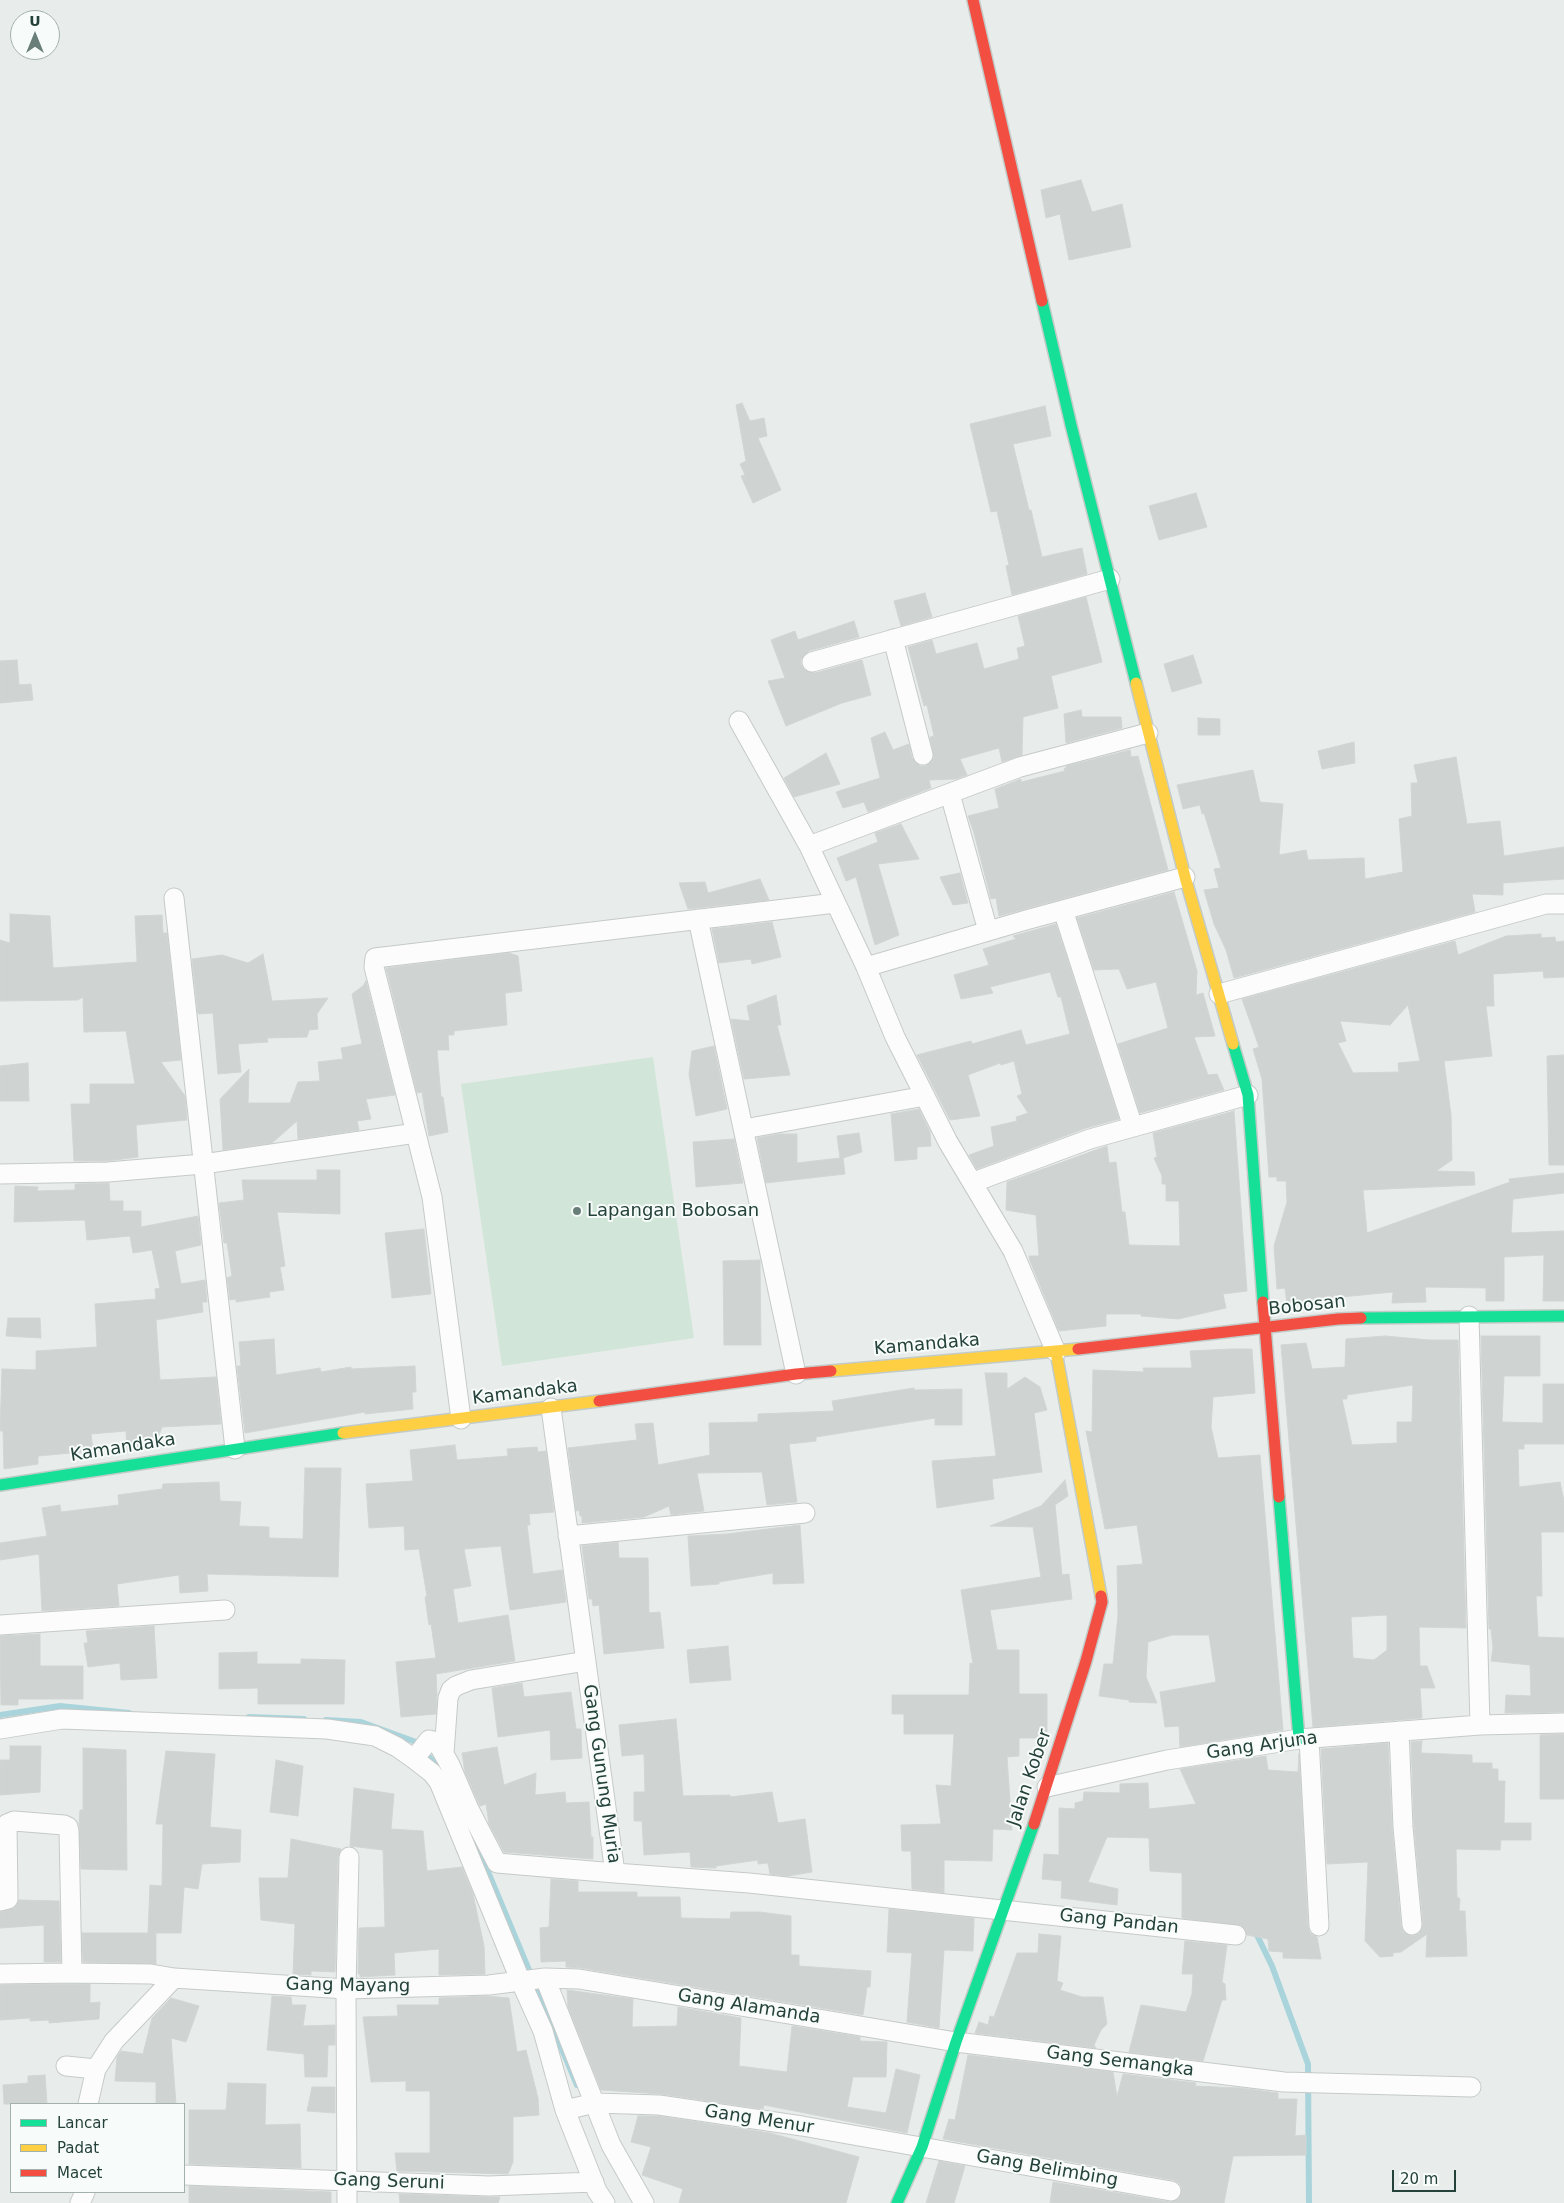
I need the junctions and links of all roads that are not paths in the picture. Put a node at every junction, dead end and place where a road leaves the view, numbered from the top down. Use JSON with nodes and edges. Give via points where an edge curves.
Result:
{"nodes":[{"id":1,"x":973,"y":0,"type":"edge"},
{"id":2,"x":1110,"y":579,"type":"junction"},
{"id":3,"x":893,"y":639,"type":"junction"},
{"id":4,"x":812,"y":662,"type":"dead end"},
{"id":5,"x":740,"y":721,"type":"dead end"},
{"id":6,"x":1148,"y":733,"type":"junction"},
{"id":7,"x":923,"y":755,"type":"dead end"},
{"id":8,"x":950,"y":794,"type":"junction"},
{"id":9,"x":809,"y":846,"type":"junction"},
{"id":10,"x":1185,"y":877,"type":"junction"},
{"id":11,"x":174,"y":898,"type":"dead end"},
{"id":12,"x":835,"y":903,"type":"junction"},
{"id":13,"x":1564,"y":904,"type":"edge"},
{"id":14,"x":1063,"y":910,"type":"junction"},
{"id":15,"x":698,"y":919,"type":"junction"},
{"id":16,"x":988,"y":931,"type":"junction"},
{"id":17,"x":866,"y":967,"type":"junction"},
{"id":18,"x":1219,"y":994,"type":"junction"},
{"id":19,"x":1248,"y":1095,"type":"junction"},
{"id":20,"x":925,"y":1096,"type":"junction"},
{"id":21,"x":1133,"y":1127,"type":"junction"},
{"id":22,"x":744,"y":1129,"type":"junction"},
{"id":23,"x":416,"y":1133,"type":"junction"},
{"id":24,"x":203,"y":1164,"type":"junction"},
{"id":25,"x":0,"y":1174,"type":"edge"},
{"id":26,"x":974,"y":1182,"type":"junction"},
{"id":27,"x":1469,"y":1316,"type":"junction"},
{"id":28,"x":1564,"y":1316,"type":"edge"},
{"id":29,"x":1265,"y":1328,"type":"junction"},
{"id":30,"x":1056,"y":1352,"type":"junction"},
{"id":31,"x":796,"y":1374,"type":"junction"},
{"id":32,"x":551,"y":1408,"type":"junction"},
{"id":33,"x":461,"y":1419,"type":"junction"},
{"id":34,"x":235,"y":1449,"type":"junction"},
{"id":35,"x":0,"y":1485,"type":"edge"},
{"id":36,"x":806,"y":1513,"type":"dead end"},
{"id":37,"x":568,"y":1536,"type":"junction"},
{"id":38,"x":225,"y":1610,"type":"dead end"},
{"id":39,"x":0,"y":1625,"type":"edge"},
{"id":40,"x":586,"y":1661,"type":"junction"},
{"id":41,"x":1564,"y":1723,"type":"edge"},
{"id":42,"x":1480,"y":1725,"type":"junction"},
{"id":43,"x":0,"y":1730,"type":"edge"},
{"id":44,"x":1399,"y":1731,"type":"junction"},
{"id":45,"x":1304,"y":1739,"type":"junction"},
{"id":46,"x":419,"y":1752,"type":"junction"},
{"id":47,"x":444,"y":1753,"type":"junction"},
{"id":48,"x":1047,"y":1786,"type":"junction"},
{"id":49,"x":349,"y":1858,"type":"dead end"},
{"id":50,"x":614,"y":1873,"type":"junction"},
{"id":51,"x":0,"y":1900,"type":"edge"},
{"id":52,"x":1002,"y":1910,"type":"junction"},
{"id":53,"x":1412,"y":1925,"type":"dead end"},
{"id":54,"x":1319,"y":1926,"type":"dead end"},
{"id":55,"x":1236,"y":1936,"type":"dead end"},
{"id":56,"x":72,"y":1973,"type":"junction"},
{"id":57,"x":0,"y":1974,"type":"edge"},
{"id":58,"x":174,"y":1978,"type":"junction"},
{"id":59,"x":534,"y":1980,"type":"junction"},
{"id":60,"x":346,"y":1989,"type":"junction"},
{"id":61,"x":956,"y":2042,"type":"junction"},
{"id":62,"x":66,"y":2066,"type":"dead end"},
{"id":63,"x":96,"y":2069,"type":"junction"},
{"id":64,"x":1471,"y":2087,"type":"dead end"},
{"id":65,"x":88,"y":2103,"type":"edge"},
{"id":66,"x":583,"y":2106,"type":"junction"},
{"id":67,"x":922,"y":2147,"type":"junction"},
{"id":68,"x":185,"y":2175,"type":"edge"},
{"id":69,"x":347,"y":2181,"type":"junction"},
{"id":70,"x":594,"y":2182,"type":"junction"},
{"id":71,"x":1171,"y":2191,"type":"dead end"},
{"id":72,"x":347,"y":2203,"type":"edge"},
{"id":73,"x":605,"y":2203,"type":"edge"},
{"id":74,"x":644,"y":2203,"type":"edge"},
{"id":75,"x":897,"y":2203,"type":"edge"}],
"edges":[{"from":1,"to":2,"type":"street"},
{"from":2,"to":3,"type":"street"},
{"from":2,"to":6,"type":"street"},
{"from":3,"to":4,"type":"street"},
{"from":3,"to":7,"type":"street"},
{"from":5,"to":9,"type":"street"},
{"from":6,"to":8,"type":"street","via":[[1020,767]]},
{"from":6,"to":10,"type":"street"},
{"from":8,"to":9,"type":"street"},
{"from":8,"to":16,"type":"street"},
{"from":9,"to":12,"type":"street"},
{"from":10,"to":14,"type":"street"},
{"from":10,"to":18,"type":"street"},
{"from":11,"to":24,"type":"street"},
{"from":12,"to":15,"type":"street"},
{"from":12,"to":17,"type":"street"},
{"from":13,"to":18,"type":"street","via":[[1546,904]]},
{"from":14,"to":16,"type":"street"},
{"from":14,"to":21,"type":"street"},
{"from":15,"to":22,"type":"street"},
{"from":15,"to":23,"type":"street","via":[[376,956],[374,967]]},
{"from":16,"to":17,"type":"street"},
{"from":17,"to":20,"type":"street","via":[[895,1037]]},
{"from":18,"to":19,"type":"street"},
{"from":19,"to":21,"type":"street"},
{"from":19,"to":29,"type":"street"},
{"from":20,"to":22,"type":"street"},
{"from":20,"to":26,"type":"street","via":[[948,1142]]},
{"from":21,"to":26,"type":"street","via":[[1090,1139]]},
{"from":22,"to":31,"type":"street"},
{"from":23,"to":24,"type":"street"},
{"from":23,"to":33,"type":"street","via":[[432,1197]]},
{"from":24,"to":25,"type":"street","via":[[108,1172]]},
{"from":24,"to":34,"type":"street"},
{"from":26,"to":30,"type":"street","via":[[1013,1251]]},
{"from":27,"to":28,"type":"street","name":"Bobosan"},
{"from":27,"to":29,"type":"street","name":"Bobosan","via":[[1338,1319]]},
{"from":27,"to":42,"type":"street"},
{"from":29,"to":30,"type":"street","name":"Bobosan"},
{"from":29,"to":45,"type":"street"},
{"from":30,"to":31,"type":"street","name":"Kamandaka"},
{"from":30,"to":48,"type":"street","name":"Jalan Kober","via":[[1102,1602]]},
{"from":31,"to":32,"type":"street","name":"Kamandaka"},
{"from":32,"to":33,"type":"street","name":"Kamandaka"},
{"from":32,"to":37,"type":"street","name":"Gang Gunung Muria"},
{"from":33,"to":34,"type":"street","name":"Kamandaka"},
{"from":34,"to":35,"type":"street","name":"Kamandaka"},
{"from":36,"to":37,"type":"street"},
{"from":37,"to":40,"type":"street","name":"Gang Gunung Muria"},
{"from":38,"to":39,"type":"street"},
{"from":40,"to":47,"type":"street","via":[[471,1680],[456,1686],[450,1690],[448,1698]]},
{"from":40,"to":50,"type":"street","name":"Gang Gunung Muria"},
{"from":41,"to":42,"type":"street","name":"Gang Arjuna"},
{"from":42,"to":44,"type":"street","name":"Gang Arjuna"},
{"from":43,"to":46,"type":"street","via":[[62,1719],[327,1729],[376,1736],[398,1747]]},
{"from":44,"to":45,"type":"street","name":"Gang Arjuna"},
{"from":44,"to":53,"type":"street"},
{"from":45,"to":48,"type":"street","name":"Gang Arjuna","via":[[1167,1760]]},
{"from":45,"to":54,"type":"street"},
{"from":46,"to":47,"type":"street","via":[[429,1740],[433,1740]]},
{"from":46,"to":59,"type":"street","via":[[439,1782]]},
{"from":47,"to":50,"type":"street","via":[[494,1861]]},
{"from":48,"to":52,"type":"street","name":"Jalan Kober"},
{"from":49,"to":60,"type":"street"},
{"from":50,"to":52,"type":"street","name":"Gang Gunung Muria","via":[[749,1883]]},
{"from":51,"to":56,"type":"street","via":[[8,1899],[7,1824],[14,1821],[68,1827]]},
{"from":52,"to":55,"type":"street","name":"Gang Pandan"},
{"from":52,"to":61,"type":"street","name":"Jalan Kober"},
{"from":56,"to":57,"type":"street","name":"Gang Mayang"},
{"from":56,"to":58,"type":"street","name":"Gang Mayang","via":[[151,1974]]},
{"from":58,"to":60,"type":"street","name":"Gang Mayang"},
{"from":58,"to":63,"type":"street","via":[[114,2041]]},
{"from":59,"to":60,"type":"street","name":"Gang Mayang","via":[[488,1985]]},
{"from":59,"to":61,"type":"street","name":"Gang Alamanda","via":[[579,1979]]},
{"from":59,"to":66,"type":"street"},
{"from":59,"to":66,"type":"street","via":[[543,2030]]},
{"from":60,"to":69,"type":"street"},
{"from":61,"to":64,"type":"street","name":"Gang Semangka","via":[[1284,2082]]},
{"from":61,"to":67,"type":"street","name":"Jalan Kober"},
{"from":62,"to":63,"type":"street"},
{"from":63,"to":65,"type":"street"},
{"from":66,"to":67,"type":"street","name":"Gang Menur","via":[[659,2105]]},
{"from":66,"to":70,"type":"street"},
{"from":66,"to":74,"type":"street","via":[[611,2144]]},
{"from":67,"to":71,"type":"street","name":"Gang Belimbing"},
{"from":67,"to":75,"type":"street","name":"Jalan Kober"},
{"from":68,"to":69,"type":"street","name":"Gang Seruni"},
{"from":69,"to":70,"type":"street","name":"Gang Seruni","via":[[489,2186]]},
{"from":69,"to":72,"type":"street"},
{"from":70,"to":73,"type":"street"}]}
